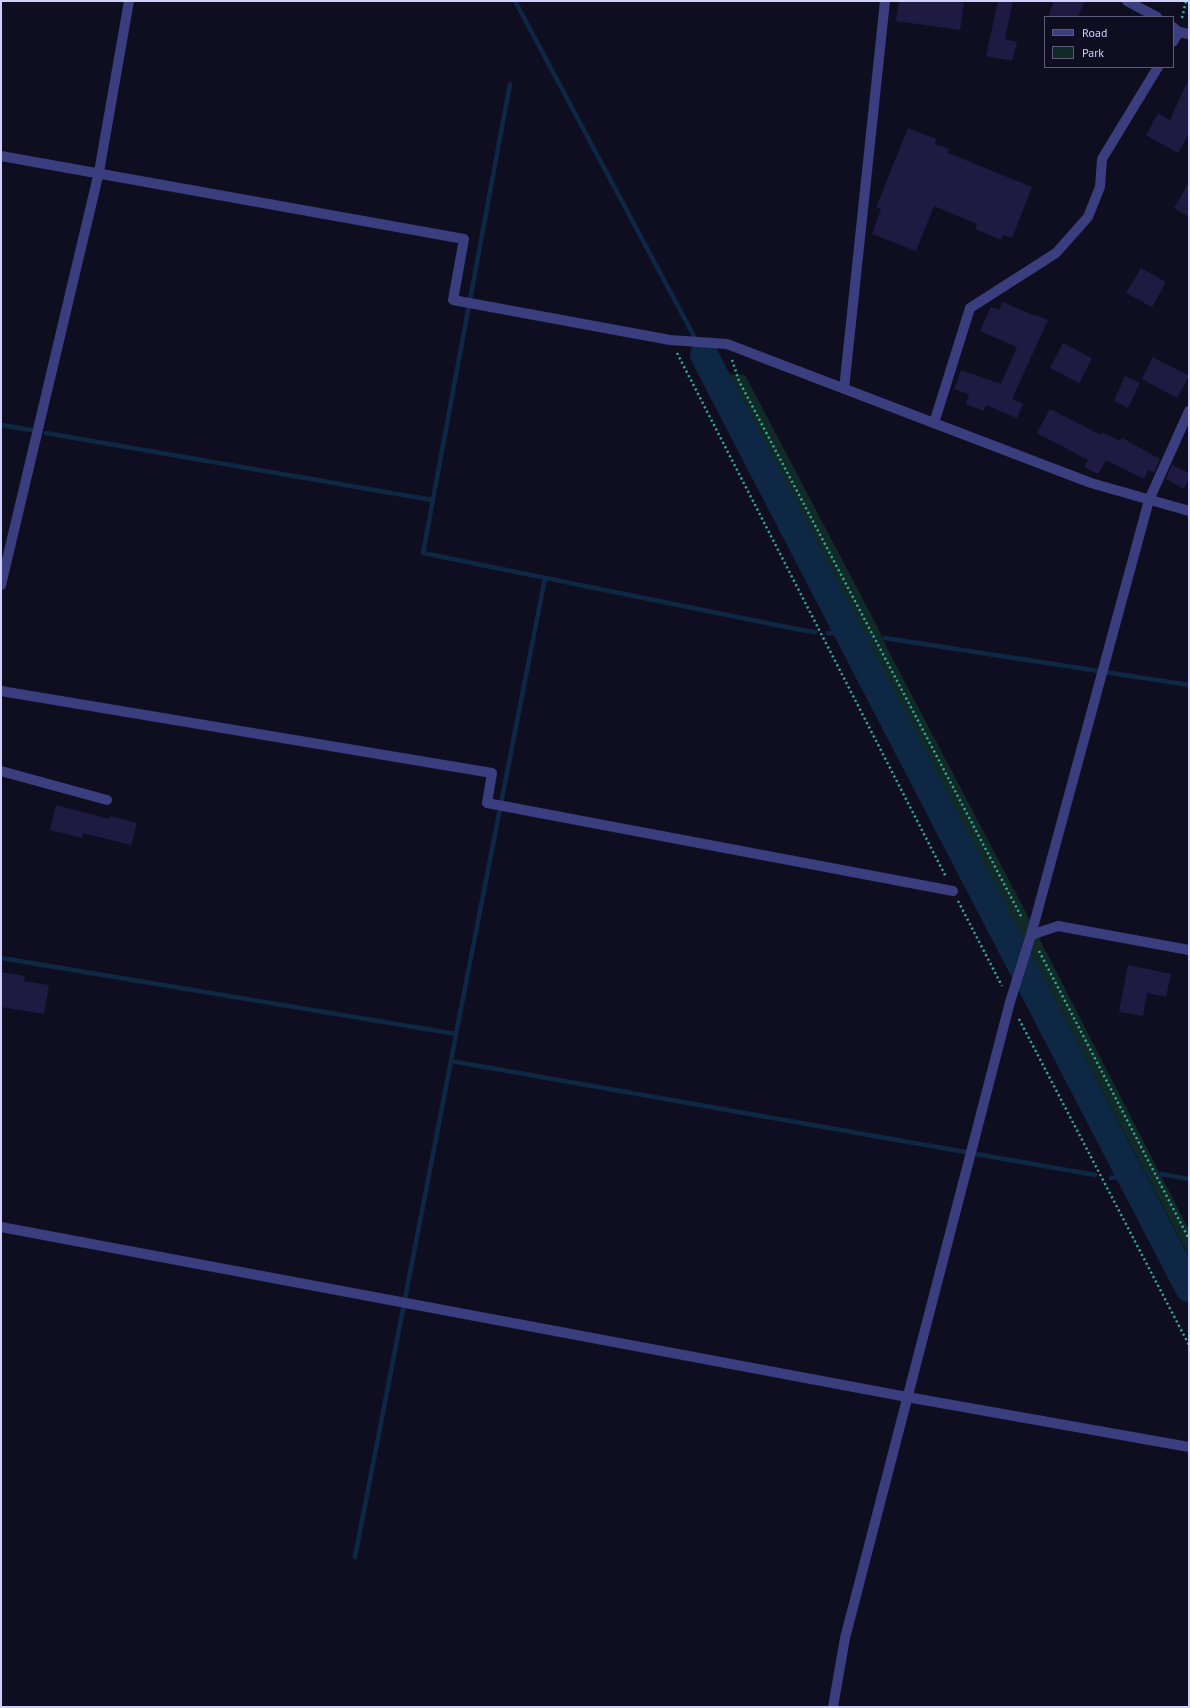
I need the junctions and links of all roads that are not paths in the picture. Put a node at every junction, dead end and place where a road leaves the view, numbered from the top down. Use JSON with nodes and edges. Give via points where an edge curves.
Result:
{"nodes":[{"id":1,"x":129,"y":1,"type":"edge"},
{"id":2,"x":885,"y":1,"type":"edge"},
{"id":3,"x":1126,"y":1,"type":"edge"},
{"id":4,"x":1155,"y":16,"type":"edge"},
{"id":5,"x":1180,"y":31,"type":"edge"},
{"id":6,"x":1174,"y":40,"type":"edge"},
{"id":7,"x":1157,"y":68,"type":"edge"},
{"id":8,"x":1,"y":156,"type":"edge"},
{"id":9,"x":100,"y":172,"type":"junction"},
{"id":10,"x":844,"y":389,"type":"junction"},
{"id":11,"x":1189,"y":411,"type":"edge"},
{"id":12,"x":934,"y":423,"type":"junction"},
{"id":13,"x":1149,"y":500,"type":"junction"},
{"id":14,"x":1189,"y":511,"type":"edge"},
{"id":15,"x":1,"y":586,"type":"edge"},
{"id":16,"x":1,"y":691,"type":"edge"},
{"id":17,"x":1,"y":771,"type":"edge"},
{"id":18,"x":107,"y":800,"type":"dead end"},
{"id":19,"x":953,"y":891,"type":"road end"},
{"id":20,"x":1031,"y":935,"type":"junction"},
{"id":21,"x":1189,"y":950,"type":"edge"},
{"id":22,"x":1,"y":1227,"type":"edge"},
{"id":23,"x":907,"y":1397,"type":"junction"},
{"id":24,"x":1189,"y":1447,"type":"edge"},
{"id":25,"x":833,"y":1707,"type":"edge"}],
"edges":[{"from":1,"to":9,"type":"street"},
{"from":2,"to":10,"type":"street"},
{"from":3,"to":4,"type":"street"},
{"from":5,"to":6,"type":"street"},
{"from":7,"to":12,"type":"street","via":[[1102,159],[1100,186],[1088,217],[1056,253],[970,308]]},
{"from":8,"to":9,"type":"street"},
{"from":9,"to":10,"type":"street","via":[[464,239],[453,300],[670,340],[727,344]]},
{"from":9,"to":15,"type":"street"},
{"from":10,"to":12,"type":"street"},
{"from":11,"to":13,"type":"street"},
{"from":12,"to":13,"type":"street","via":[[1091,483]]},
{"from":13,"to":14,"type":"street"},
{"from":13,"to":20,"type":"street"},
{"from":16,"to":19,"type":"street","via":[[492,773],[487,803]]},
{"from":17,"to":18,"type":"street"},
{"from":20,"to":21,"type":"street","via":[[1058,926]]},
{"from":20,"to":23,"type":"street","via":[[1010,1002]]},
{"from":22,"to":23,"type":"street"},
{"from":23,"to":24,"type":"street"},
{"from":23,"to":25,"type":"street","via":[[845,1638]]}]}
